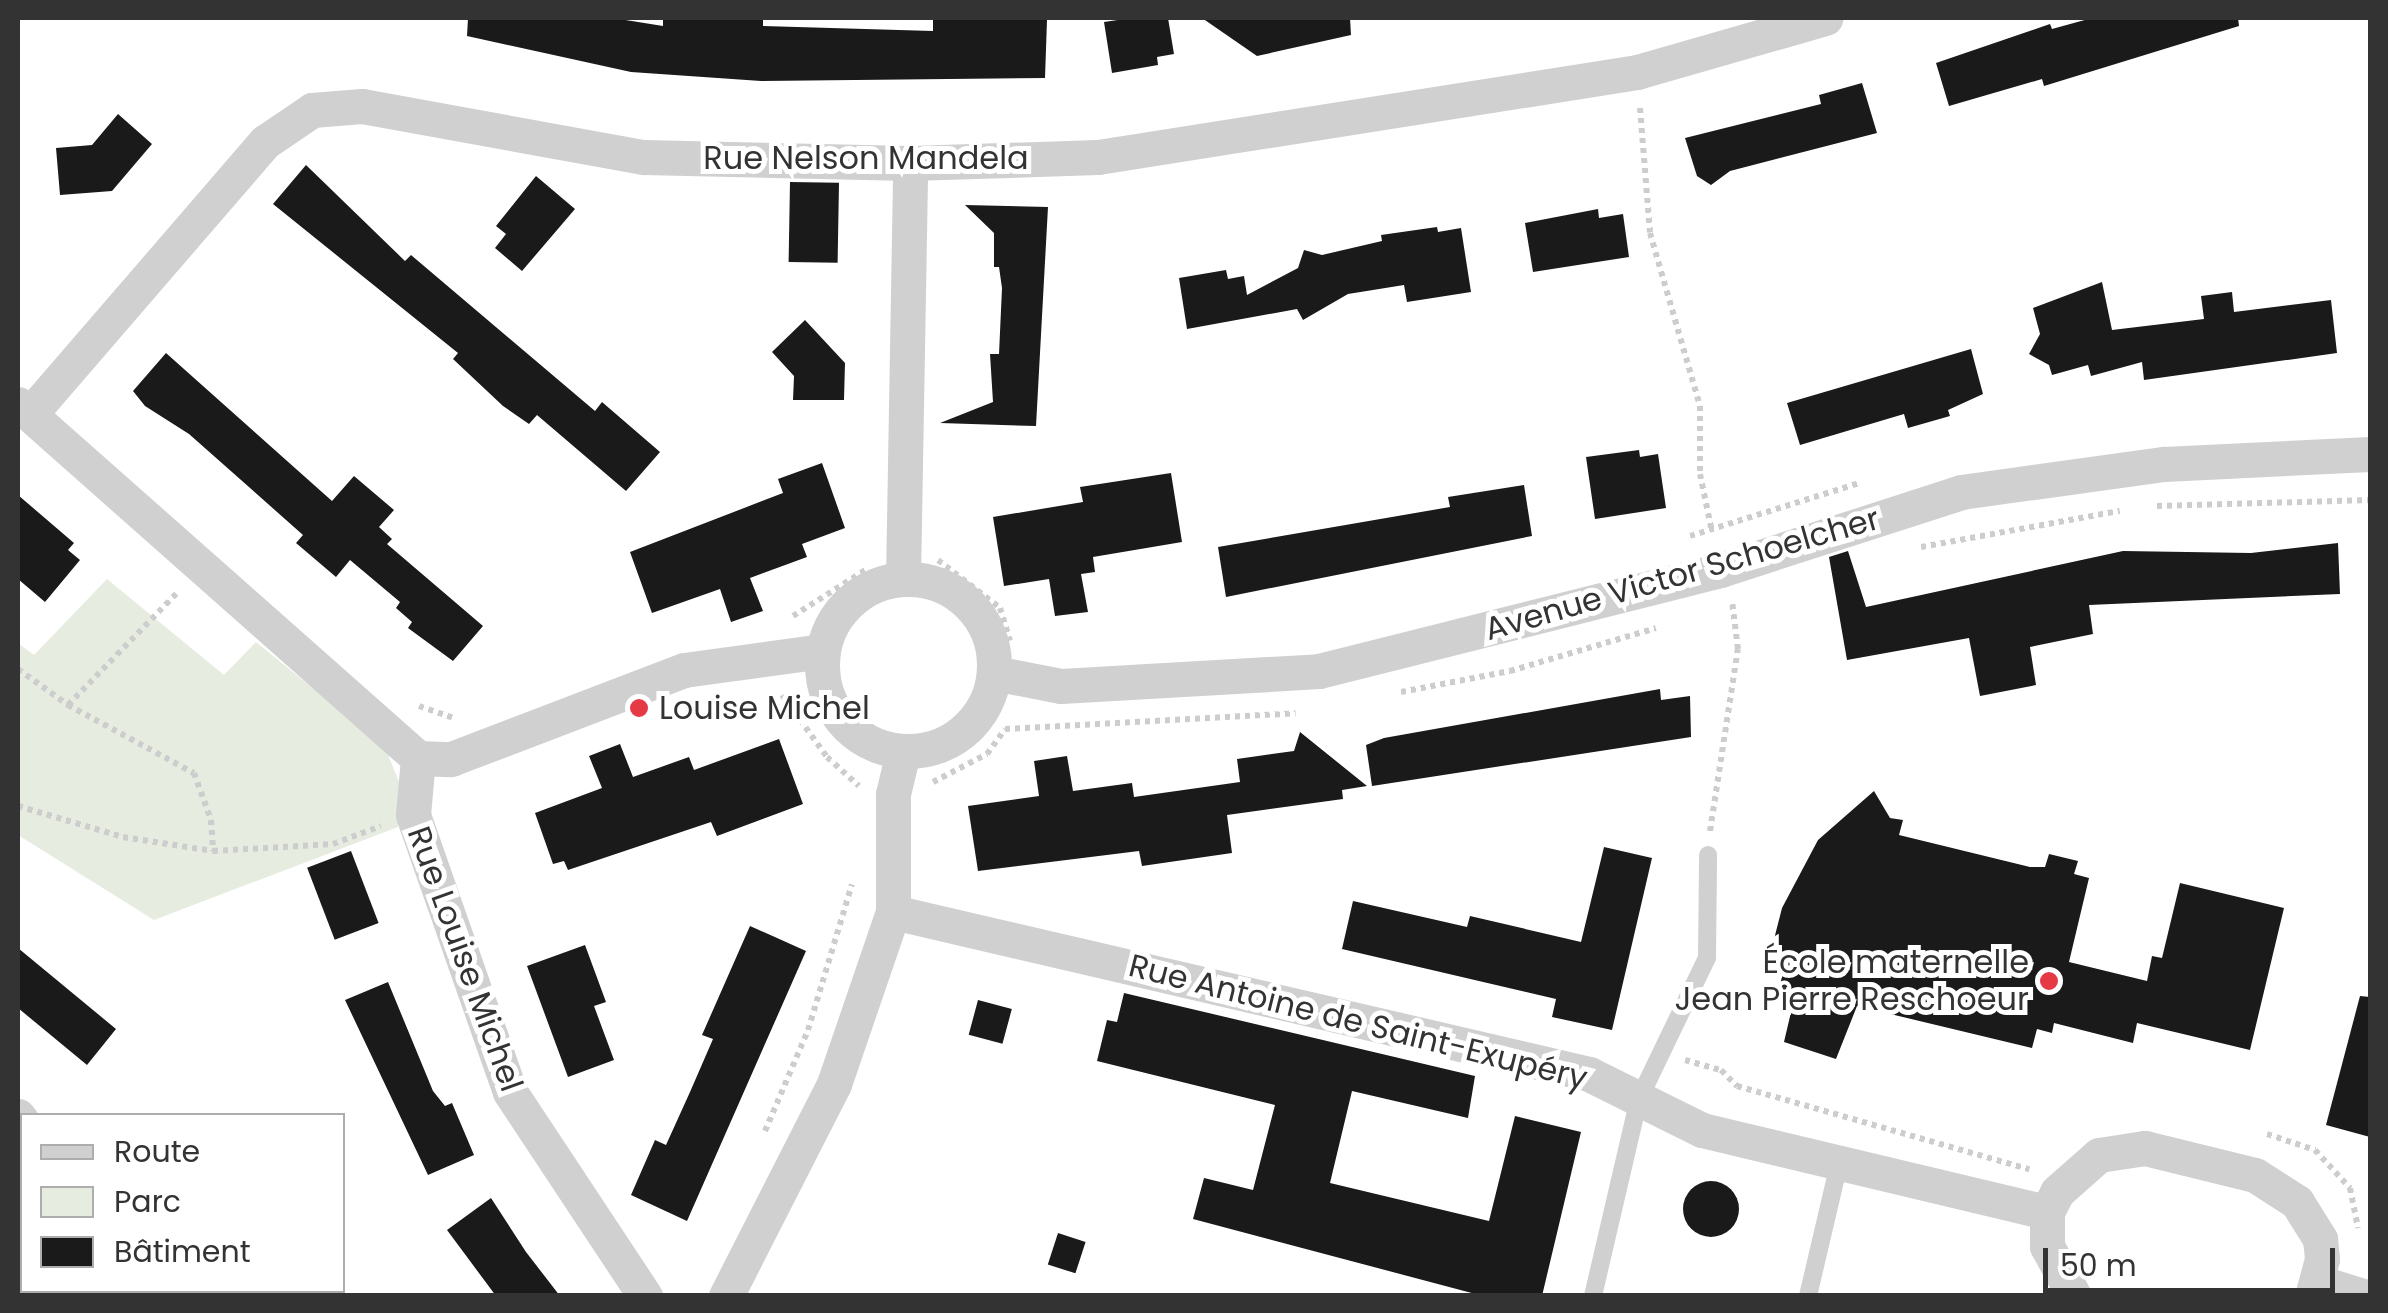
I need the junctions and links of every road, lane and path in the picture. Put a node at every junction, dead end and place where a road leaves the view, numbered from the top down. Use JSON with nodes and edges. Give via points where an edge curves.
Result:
{"nodes":[{"id":1,"x":1826,"y":18,"type":"edge"},
{"id":2,"x":1637,"y":72,"type":"junction"},
{"id":3,"x":910,"y":162,"type":"junction"},
{"id":4,"x":24,"y":409,"type":"edge"},
{"id":5,"x":2370,"y":454,"type":"edge"},
{"id":6,"x":1877,"y":478,"type":"dead end"},
{"id":7,"x":1711,"y":529,"type":"junction"},
{"id":8,"x":1675,"y":540,"type":"dead end"},
{"id":9,"x":931,"y":549,"type":"dead end"},
{"id":10,"x":198,"y":568,"type":"junction"},
{"id":11,"x":1720,"y":570,"type":"junction"},
{"id":12,"x":902,"y":578,"type":"junction"},
{"id":13,"x":822,"y":651,"type":"junction"},
{"id":14,"x":1004,"y":662,"type":"junction"},
{"id":15,"x":18,"y":669,"type":"edge"},
{"id":16,"x":68,"y":705,"type":"junction"},
{"id":17,"x":903,"y":752,"type":"junction"},
{"id":18,"x":418,"y":758,"type":"junction"},
{"id":19,"x":852,"y":784,"type":"dead end"},
{"id":20,"x":854,"y":799,"type":"dead end"},
{"id":21,"x":213,"y":851,"type":"dead end"},
{"id":22,"x":1708,"y":855,"type":"joint"},
{"id":23,"x":853,"y":869,"type":"dead end"},
{"id":24,"x":893,"y":912,"type":"junction"},
{"id":25,"x":1639,"y":1099,"type":"junction"},
{"id":26,"x":761,"y":1140,"type":"dead end"},
{"id":27,"x":1838,"y":1164,"type":"junction"},
{"id":28,"x":2047,"y":1212,"type":"junction"},
{"id":29,"x":2315,"y":1289,"type":"edge"},
{"id":30,"x":645,"y":1296,"type":"edge"},
{"id":31,"x":726,"y":1296,"type":"edge"},
{"id":32,"x":1593,"y":1296,"type":"edge"},
{"id":33,"x":1808,"y":1296,"type":"edge"},
{"id":34,"x":2074,"y":1296,"type":"edge"},
{"id":35,"x":2362,"y":1296,"type":"edge"}],
"edges":[{"from":1,"to":2,"type":"street","name":"Rue Nelson Mandela"},
{"from":2,"to":3,"type":"street","name":"Rue Nelson Mandela","via":[[1098,157]]},
{"from":2,"to":7,"type":"path","via":[[1650,234],[1700,406],[1700,474]]},
{"from":3,"to":4,"type":"street","name":"Rue Nelson Mandela","via":[[643,156],[362,106],[312,110],[265,142]]},
{"from":3,"to":12,"type":"street"},
{"from":4,"to":10,"type":"street"},
{"from":5,"to":11,"type":"street","name":"Avenue Victor Schoelcher","via":[[2164,464],[1960,492]]},
{"from":6,"to":7,"type":"path"},
{"from":7,"to":8,"type":"path"},
{"from":7,"to":11,"type":"path"},
{"from":9,"to":14,"type":"path","via":[[1000,608]]},
{"from":10,"to":16,"type":"path","via":[[150,626]]},
{"from":10,"to":18,"type":"street"},
{"from":11,"to":14,"type":"street","name":"Avenue Victor Schoelcher","via":[[1319,671],[1061,686]]},
{"from":11,"to":22,"type":"path","via":[[1738,649]]},
{"from":12,"to":13,"type":"street","via":[[850,600]]},
{"from":12,"to":14,"type":"street","via":[[932,582],[980,616]]},
{"from":13,"to":17,"type":"street","via":[[822,680],[841,718],[874,746]]},
{"from":13,"to":18,"type":"street","via":[[684,670],[452,759]]},
{"from":14,"to":17,"type":"street","via":[[974,722],[954,739]]},
{"from":15,"to":16,"type":"path"},
{"from":16,"to":21,"type":"path","via":[[194,773],[211,820]]},
{"from":17,"to":24,"type":"street","via":[[894,794]]},
{"from":18,"to":30,"type":"street","name":"Rue Louise Michel","via":[[413,815],[510,1092]]},
{"from":19,"to":20,"type":"path"},
{"from":22,"to":25,"type":"lane","via":[[1707,958]]},
{"from":23,"to":26,"type":"path","via":[[840,937]]},
{"from":24,"to":25,"type":"street","name":"Rue Antoine de Saint-Exupéry","via":[[1589,1074]]},
{"from":24,"to":31,"type":"street","via":[[834,1084]]},
{"from":25,"to":27,"type":"street","name":"Rue Antoine de Saint-Exupéry","via":[[1702,1130]]},
{"from":25,"to":32,"type":"lane"},
{"from":27,"to":28,"type":"street","name":"Rue Antoine de Saint-Exupéry"},
{"from":27,"to":33,"type":"lane"},
{"from":28,"to":29,"type":"street","via":[[2076,1170],[2124,1149],[2145,1148],[2255,1175],[2310,1219],[2322,1259]]},
{"from":28,"to":34,"type":"street","via":[[2047,1246]]},
{"from":29,"to":35,"type":"street"}]}
